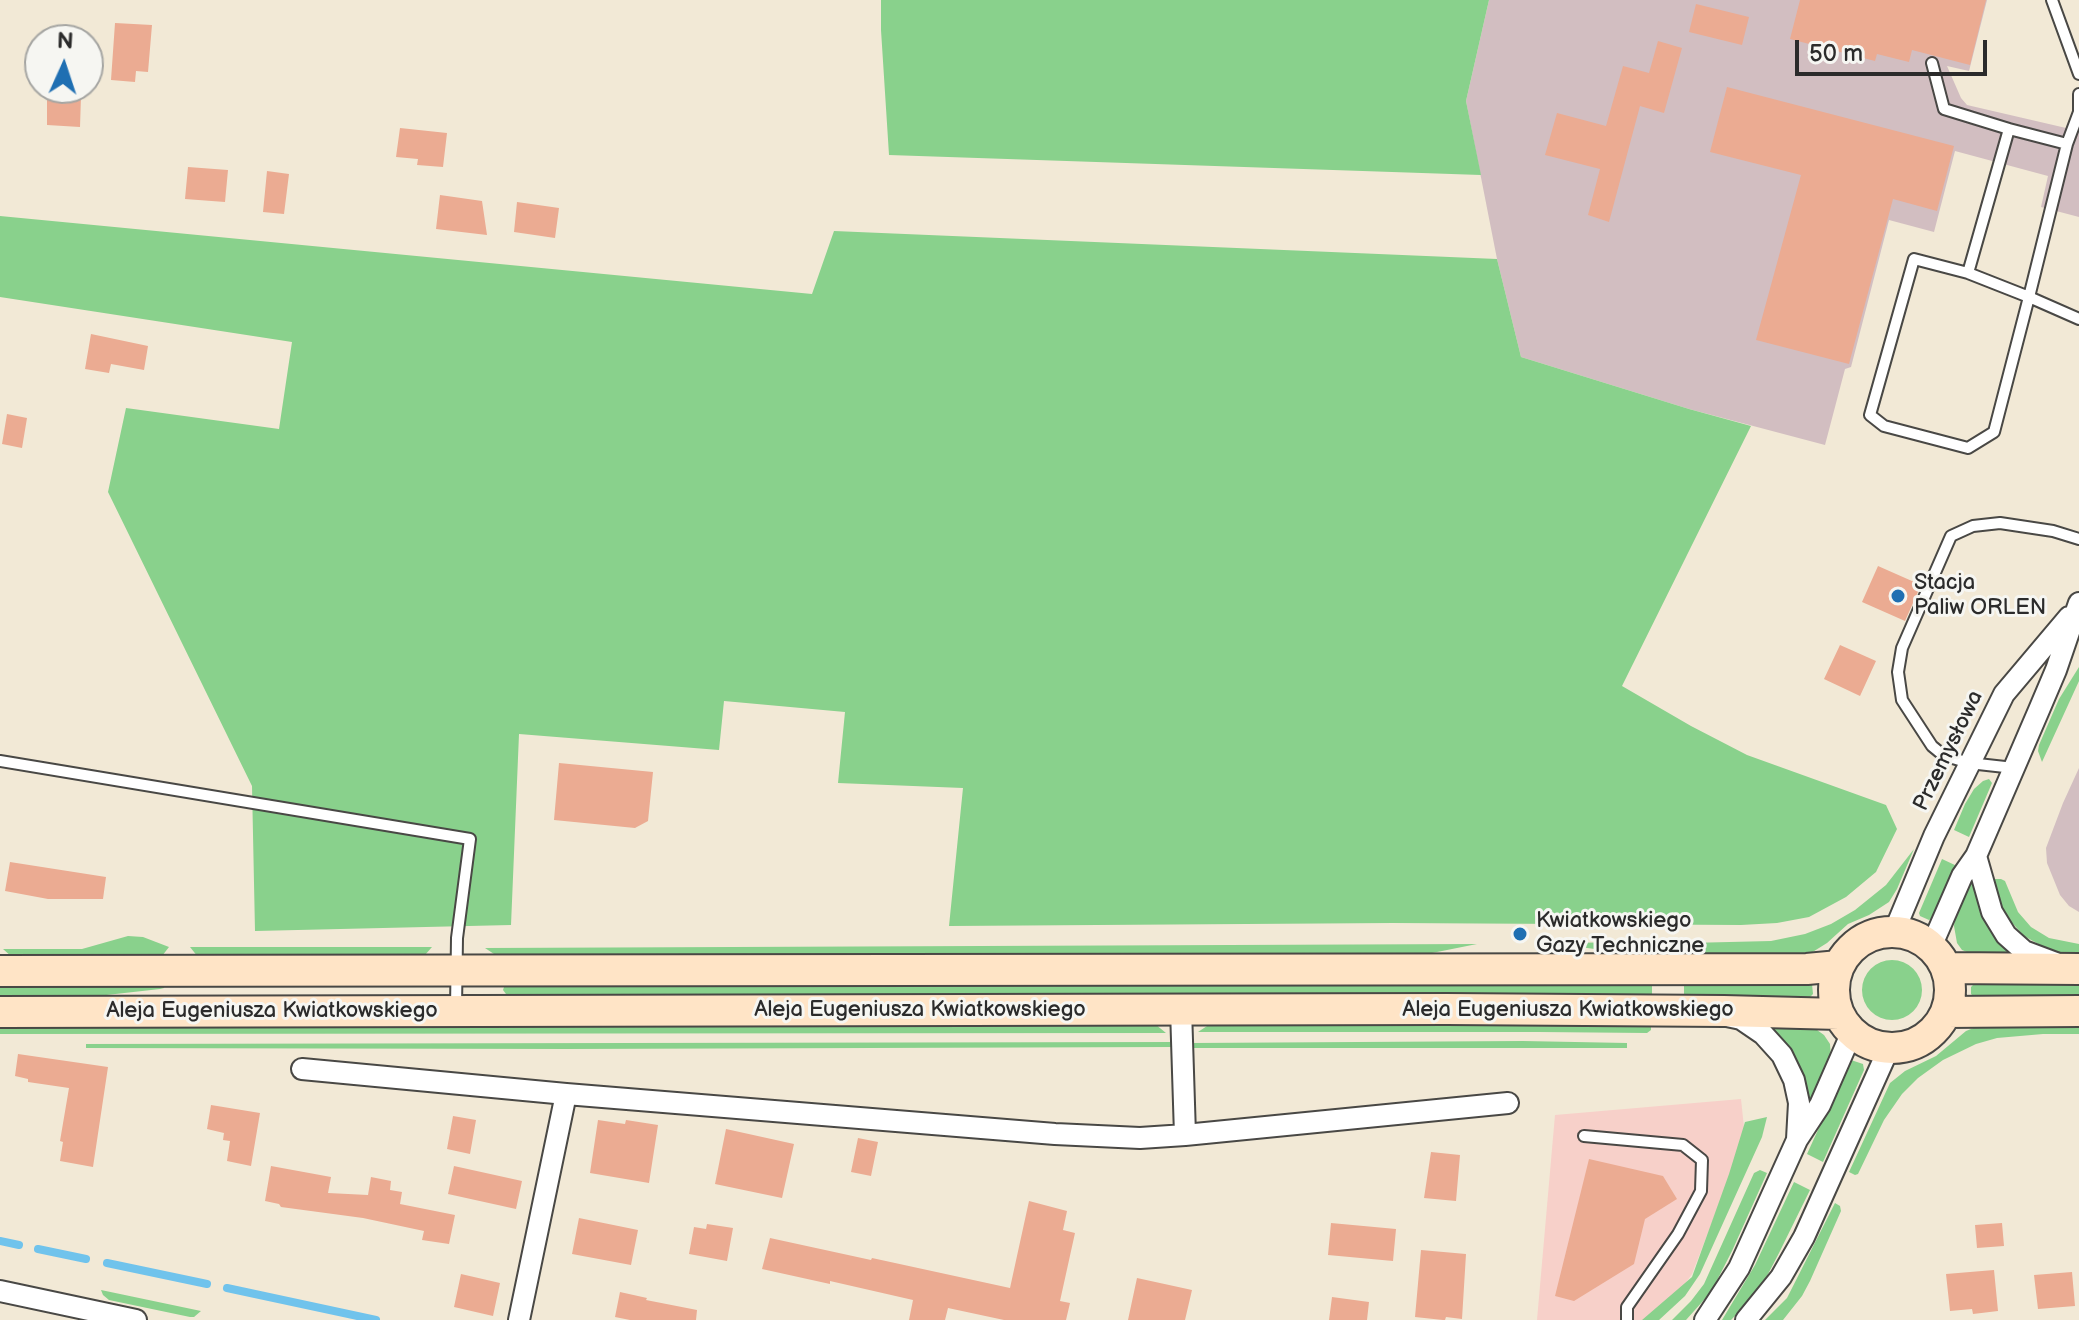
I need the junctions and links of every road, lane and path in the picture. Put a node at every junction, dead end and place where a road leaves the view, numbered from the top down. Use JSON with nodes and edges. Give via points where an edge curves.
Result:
{"nodes":[{"id":1,"x":2052,"y":0,"type":"edge"},
{"id":2,"x":1932,"y":63,"type":"dead end"},
{"id":3,"x":2079,"y":74,"type":"edge"},
{"id":4,"x":2079,"y":94,"type":"edge"},
{"id":5,"x":2009,"y":129,"type":"junction"},
{"id":6,"x":2067,"y":144,"type":"junction"},
{"id":7,"x":1968,"y":273,"type":"junction"},
{"id":8,"x":2029,"y":297,"type":"junction"},
{"id":9,"x":2079,"y":319,"type":"edge"},
{"id":10,"x":2079,"y":539,"type":"edge"},
{"id":11,"x":2078,"y":605,"type":"edge"},
{"id":12,"x":0,"y":761,"type":"edge"},
{"id":13,"x":1969,"y":763,"type":"junction"},
{"id":14,"x":2014,"y":768,"type":"junction"},
{"id":15,"x":1976,"y":856,"type":"junction"},
{"id":16,"x":1894,"y":932,"type":"junction"},
{"id":17,"x":1938,"y":958,"type":"junction"},
{"id":18,"x":1839,"y":966,"type":"junction"},
{"id":19,"x":2079,"y":969,"type":"edge"},
{"id":20,"x":457,"y":970,"type":"junction"},
{"id":21,"x":0,"y":971,"type":"edge"},
{"id":22,"x":1181,"y":1009,"type":"junction"},
{"id":23,"x":456,"y":1011,"type":"junction"},
{"id":24,"x":1708,"y":1011,"type":"junction"},
{"id":25,"x":2079,"y":1011,"type":"edge"},
{"id":26,"x":0,"y":1012,"type":"edge"},
{"id":27,"x":1946,"y":1012,"type":"junction"},
{"id":28,"x":1846,"y":1023,"type":"junction"},
{"id":29,"x":1889,"y":1048,"type":"junction"},
{"id":30,"x":302,"y":1069,"type":"dead end"},
{"id":31,"x":566,"y":1094,"type":"junction"},
{"id":32,"x":1508,"y":1103,"type":"dead end"},
{"id":33,"x":1185,"y":1135,"type":"junction"},
{"id":34,"x":1584,"y":1136,"type":"dead end"},
{"id":35,"x":1797,"y":1140,"type":"junction"},
{"id":36,"x":0,"y":1291,"type":"edge"},
{"id":37,"x":136,"y":1320,"type":"edge"},
{"id":38,"x":519,"y":1320,"type":"edge"},
{"id":39,"x":1627,"y":1320,"type":"edge"},
{"id":40,"x":1705,"y":1320,"type":"edge"},
{"id":41,"x":1746,"y":1320,"type":"edge"}],
"edges":[{"from":1,"to":3,"type":"lane"},
{"from":2,"to":5,"type":"lane","via":[[1944,109]]},
{"from":4,"to":6,"type":"lane","via":[[2079,112]]},
{"from":5,"to":6,"type":"lane"},
{"from":5,"to":7,"type":"lane"},
{"from":6,"to":8,"type":"lane"},
{"from":7,"to":8,"type":"lane"},
{"from":7,"to":8,"type":"lane","via":[[1914,259],[1870,415],[1884,426],[1968,448],[1994,432]]},
{"from":8,"to":9,"type":"lane"},
{"from":10,"to":13,"type":"lane","via":[[2000,523],[1973,526],[1951,536],[1902,648],[1898,672],[1902,700],[1932,746]]},
{"from":11,"to":13,"type":"street","name":"Przemysłowa","via":[[2004,694]]},
{"from":11,"to":14,"type":"street","name":"Przemysłowa"},
{"from":12,"to":20,"type":"lane","via":[[470,839]]},
{"from":13,"to":14,"type":"lane"},
{"from":13,"to":16,"type":"street","name":"Przemysłowa"},
{"from":14,"to":15,"type":"street","name":"Przemysłowa"},
{"from":15,"to":17,"type":"street","name":"Przemysłowa","via":[[1962,876]]},
{"from":15,"to":19,"type":"street","via":[[1992,912],[2006,935],[2024,951]]},
{"from":16,"to":17,"type":"street","via":[[1920,939]]},
{"from":16,"to":18,"type":"street","via":[[1861,941]]},
{"from":17,"to":19,"type":"street"},
{"from":17,"to":27,"type":"street","via":[[1950,983]]},
{"from":18,"to":20,"type":"street","name":"Aleja Eugeniusza Kwiatkowskiego"},
{"from":18,"to":28,"type":"street","via":[[1835,998]]},
{"from":20,"to":21,"type":"street","name":"Aleja Eugeniusza Kwiatkowskiego"},
{"from":20,"to":23,"type":"lane"},
{"from":22,"to":23,"type":"street","name":"Aleja Eugeniusza Kwiatkowskiego"},
{"from":22,"to":24,"type":"street","name":"Aleja Eugeniusza Kwiatkowskiego"},
{"from":22,"to":33,"type":"street"},
{"from":23,"to":26,"type":"street","name":"Aleja Eugeniusza Kwiatkowskiego"},
{"from":24,"to":28,"type":"street","name":"Aleja Eugeniusza Kwiatkowskiego"},
{"from":24,"to":35,"type":"street","via":[[1741,1019],[1782,1055],[1799,1103]]},
{"from":25,"to":27,"type":"street"},
{"from":27,"to":29,"type":"street","via":[[1923,1039]]},
{"from":28,"to":29,"type":"street","via":[[1869,1043]]},
{"from":28,"to":35,"type":"street","via":[[1820,1105]]},
{"from":29,"to":41,"type":"street","via":[[1804,1237],[1781,1277]]},
{"from":30,"to":31,"type":"street"},
{"from":31,"to":33,"type":"street","via":[[1055,1134]]},
{"from":31,"to":38,"type":"street"},
{"from":32,"to":33,"type":"street"},
{"from":34,"to":39,"type":"lane","via":[[1683,1145],[1702,1160],[1701,1191],[1627,1307]]},
{"from":35,"to":40,"type":"street","via":[[1739,1268]]},
{"from":36,"to":37,"type":"street"}]}
